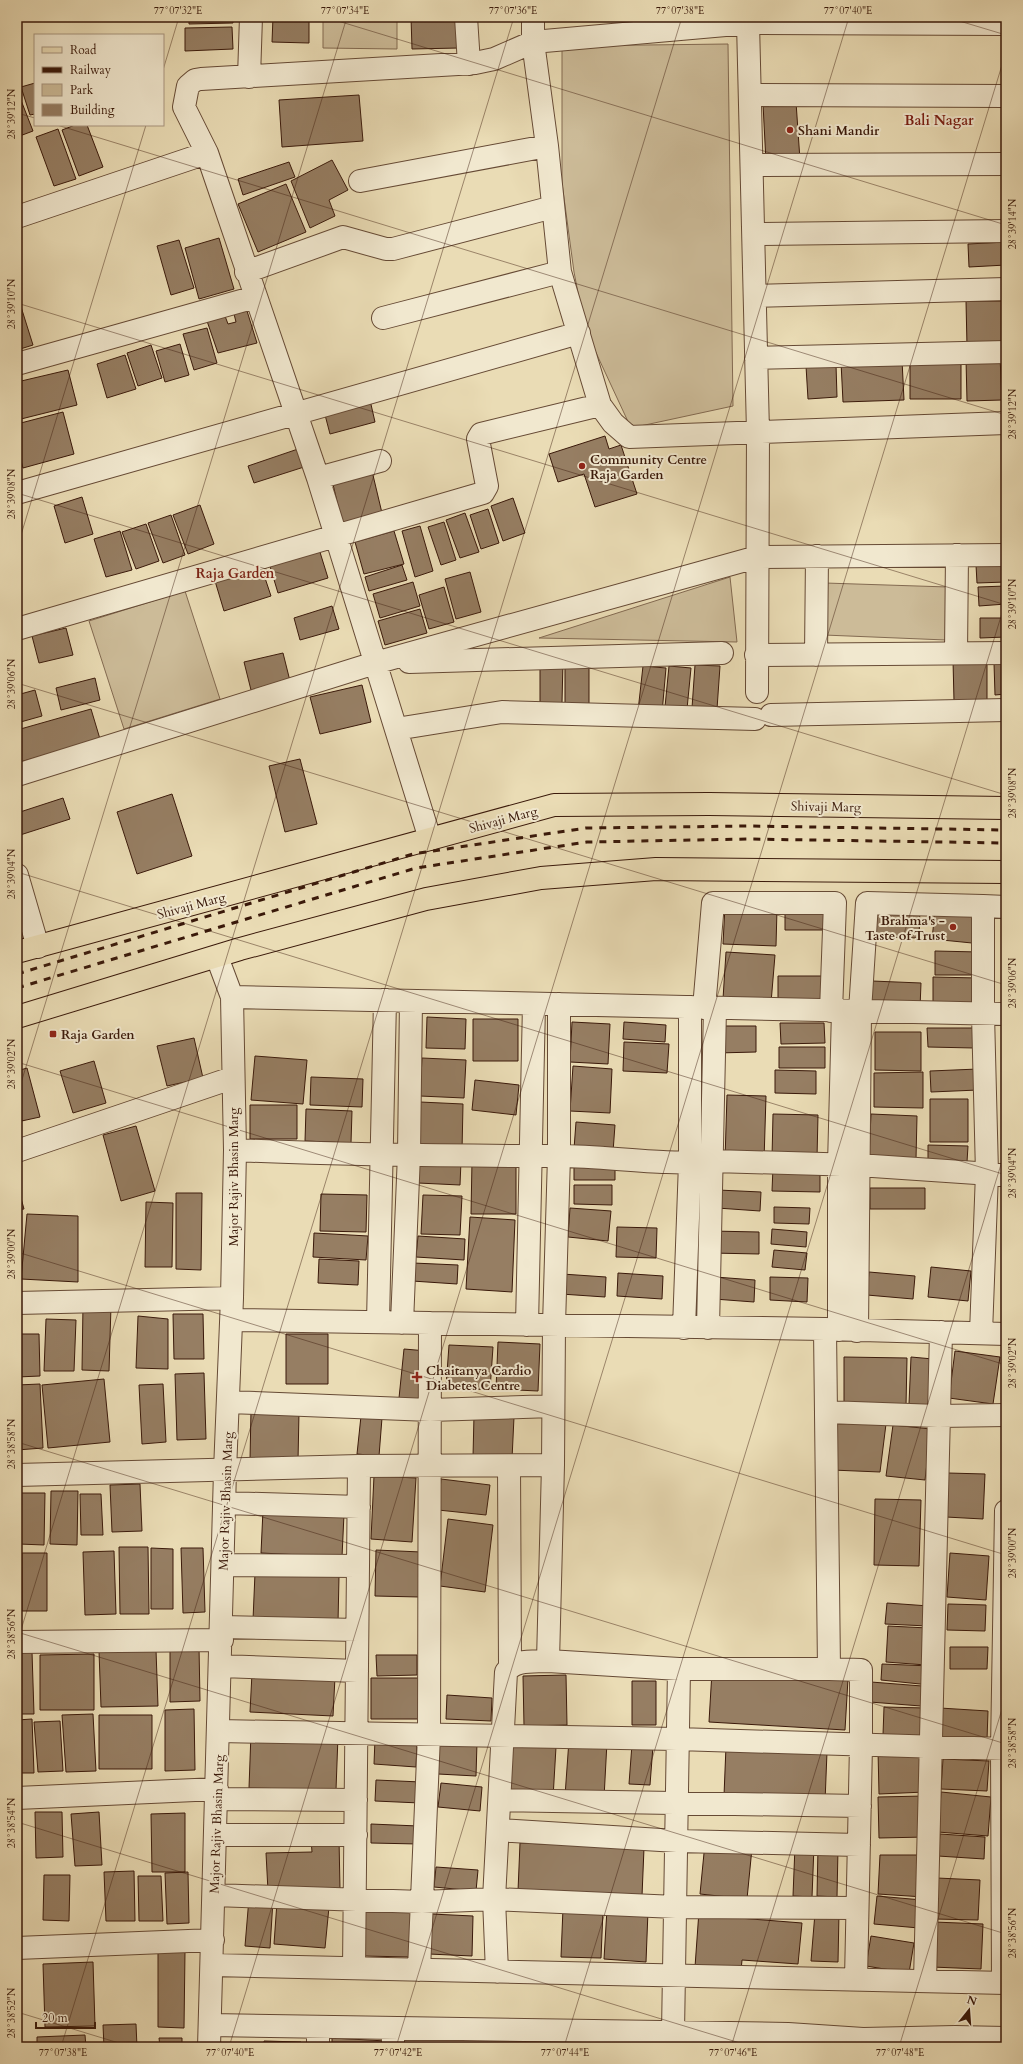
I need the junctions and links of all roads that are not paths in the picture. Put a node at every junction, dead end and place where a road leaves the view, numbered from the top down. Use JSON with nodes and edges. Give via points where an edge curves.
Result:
{"nodes":[{"id":1,"x":251,"y":17,"type":"edge"},
{"id":2,"x":466,"y":17,"type":"edge"},
{"id":3,"x":533,"y":17,"type":"edge"},
{"id":4,"x":831,"y":20,"type":"edge"},
{"id":5,"x":713,"y":22,"type":"edge"},
{"id":6,"x":748,"y":23,"type":"junction"},
{"id":7,"x":651,"y":24,"type":"edge"},
{"id":8,"x":1006,"y":24,"type":"edge"},
{"id":9,"x":533,"y":42,"type":"junction"},
{"id":10,"x":469,"y":64,"type":"junction"},
{"id":11,"x":248,"y":77,"type":"junction"},
{"id":12,"x":750,"y":95,"type":"junction"},
{"id":13,"x":1006,"y":96,"type":"edge"},
{"id":14,"x":547,"y":146,"type":"junction"},
{"id":15,"x":207,"y":154,"type":"junction"},
{"id":16,"x":1006,"y":164,"type":"edge"},
{"id":17,"x":752,"y":166,"type":"junction"},
{"id":18,"x":360,"y":181,"type":"dead end"},
{"id":19,"x":553,"y":207,"type":"junction"},
{"id":20,"x":17,"y":217,"type":"edge"},
{"id":21,"x":1006,"y":231,"type":"edge"},
{"id":22,"x":754,"y":234,"type":"junction"},
{"id":23,"x":246,"y":272,"type":"junction"},
{"id":24,"x":560,"y":272,"type":"junction"},
{"id":25,"x":1006,"y":289,"type":"edge"},
{"id":26,"x":755,"y":296,"type":"junction"},
{"id":27,"x":255,"y":297,"type":"junction"},
{"id":28,"x":383,"y":318,"type":"dead end"},
{"id":29,"x":578,"y":333,"type":"junction"},
{"id":30,"x":1006,"y":352,"type":"edge"},
{"id":31,"x":756,"y":358,"type":"junction"},
{"id":32,"x":17,"y":364,"type":"edge"},
{"id":33,"x":600,"y":405,"type":"junction"},
{"id":34,"x":295,"y":413,"type":"junction"},
{"id":35,"x":1006,"y":423,"type":"edge"},
{"id":36,"x":758,"y":432,"type":"junction"},
{"id":37,"x":380,"y":460,"type":"dead end"},
{"id":38,"x":318,"y":478,"type":"junction"},
{"id":39,"x":17,"y":493,"type":"edge"},
{"id":40,"x":336,"y":535,"type":"junction"},
{"id":41,"x":957,"y":555,"type":"junction"},
{"id":42,"x":1006,"y":555,"type":"edge"},
{"id":43,"x":817,"y":556,"type":"junction"},
{"id":44,"x":757,"y":557,"type":"junction"},
{"id":45,"x":17,"y":629,"type":"edge"},
{"id":46,"x":722,"y":653,"type":"dead end"},
{"id":47,"x":956,"y":653,"type":"junction"},
{"id":48,"x":1006,"y":653,"type":"edge"},
{"id":49,"x":816,"y":655,"type":"junction"},
{"id":50,"x":756,"y":656,"type":"junction"},
{"id":51,"x":375,"y":663,"type":"junction"},
{"id":52,"x":757,"y":692,"type":"dead end"},
{"id":53,"x":1006,"y":710,"type":"edge"},
{"id":54,"x":396,"y":728,"type":"junction"},
{"id":55,"x":17,"y":775,"type":"edge"},
{"id":56,"x":1006,"y":808,"type":"edge"},
{"id":57,"x":430,"y":839,"type":"junction"},
{"id":58,"x":1006,"y":872,"type":"edge"},
{"id":59,"x":17,"y":875,"type":"edge"},
{"id":60,"x":835,"y":903,"type":"junction"},
{"id":61,"x":867,"y":903,"type":"junction"},
{"id":62,"x":983,"y":906,"type":"junction"},
{"id":63,"x":1006,"y":906,"type":"edge"},
{"id":64,"x":38,"y":947,"type":"junction"},
{"id":65,"x":17,"y":952,"type":"edge"},
{"id":66,"x":217,"y":957,"type":"junction"},
{"id":67,"x":232,"y":997,"type":"junction"},
{"id":68,"x":385,"y":1000,"type":"junction"},
{"id":69,"x":411,"y":1001,"type":"junction"},
{"id":70,"x":534,"y":1004,"type":"junction"},
{"id":71,"x":559,"y":1004,"type":"junction"},
{"id":72,"x":703,"y":1008,"type":"junction"},
{"id":73,"x":1006,"y":1010,"type":"edge"},
{"id":74,"x":844,"y":1011,"type":"junction"},
{"id":75,"x":983,"y":1014,"type":"junction"},
{"id":76,"x":1006,"y":1014,"type":"edge"},
{"id":77,"x":17,"y":1017,"type":"edge"},
{"id":78,"x":1006,"y":1025,"type":"edge"},
{"id":79,"x":232,"y":1078,"type":"junction"},
{"id":80,"x":235,"y":1150,"type":"junction"},
{"id":81,"x":17,"y":1151,"type":"edge"},
{"id":82,"x":409,"y":1154,"type":"junction"},
{"id":83,"x":381,"y":1156,"type":"junction"},
{"id":84,"x":559,"y":1156,"type":"junction"},
{"id":85,"x":530,"y":1157,"type":"junction"},
{"id":86,"x":713,"y":1161,"type":"junction"},
{"id":87,"x":690,"y":1163,"type":"junction"},
{"id":88,"x":849,"y":1165,"type":"junction"},
{"id":89,"x":997,"y":1174,"type":"edge"},
{"id":90,"x":232,"y":1298,"type":"junction"},
{"id":91,"x":17,"y":1303,"type":"edge"},
{"id":92,"x":232,"y":1320,"type":"junction"},
{"id":93,"x":378,"y":1322,"type":"junction"},
{"id":94,"x":402,"y":1323,"type":"junction"},
{"id":95,"x":430,"y":1323,"type":"junction"},
{"id":96,"x":527,"y":1325,"type":"junction"},
{"id":97,"x":554,"y":1325,"type":"junction"},
{"id":98,"x":684,"y":1328,"type":"junction"},
{"id":99,"x":708,"y":1328,"type":"junction"},
{"id":100,"x":840,"y":1330,"type":"junction"},
{"id":101,"x":940,"y":1332,"type":"junction"},
{"id":102,"x":981,"y":1333,"type":"junction"},
{"id":103,"x":1006,"y":1334,"type":"edge"},
{"id":104,"x":228,"y":1402,"type":"junction"},
{"id":105,"x":553,"y":1406,"type":"junction"},
{"id":106,"x":430,"y":1410,"type":"junction"},
{"id":107,"x":826,"y":1412,"type":"junction"},
{"id":108,"x":1006,"y":1415,"type":"edge"},
{"id":109,"x":938,"y":1416,"type":"junction"},
{"id":110,"x":553,"y":1465,"type":"junction"},
{"id":111,"x":359,"y":1466,"type":"junction"},
{"id":112,"x":509,"y":1466,"type":"junction"},
{"id":113,"x":430,"y":1467,"type":"junction"},
{"id":114,"x":226,"y":1471,"type":"junction"},
{"id":115,"x":17,"y":1475,"type":"edge"},
{"id":116,"x":225,"y":1503,"type":"junction"},
{"id":117,"x":359,"y":1507,"type":"junction"},
{"id":118,"x":1006,"y":1511,"type":"edge"},
{"id":119,"x":223,"y":1565,"type":"junction"},
{"id":120,"x":357,"y":1566,"type":"junction"},
{"id":121,"x":1005,"y":1587,"type":"edge"},
{"id":122,"x":357,"y":1630,"type":"junction"},
{"id":123,"x":222,"y":1633,"type":"junction"},
{"id":124,"x":17,"y":1642,"type":"edge"},
{"id":125,"x":1005,"y":1650,"type":"edge"},
{"id":126,"x":548,"y":1661,"type":"junction"},
{"id":127,"x":221,"y":1666,"type":"junction"},
{"id":128,"x":510,"y":1666,"type":"junction"},
{"id":129,"x":829,"y":1668,"type":"junction"},
{"id":130,"x":679,"y":1669,"type":"junction"},
{"id":131,"x":357,"y":1671,"type":"junction"},
{"id":132,"x":1004,"y":1679,"type":"edge"},
{"id":133,"x":219,"y":1731,"type":"junction"},
{"id":134,"x":357,"y":1734,"type":"junction"},
{"id":135,"x":429,"y":1735,"type":"junction"},
{"id":136,"x":502,"y":1736,"type":"junction"},
{"id":137,"x":677,"y":1739,"type":"junction"},
{"id":138,"x":861,"y":1746,"type":"junction"},
{"id":139,"x":929,"y":1747,"type":"junction"},
{"id":140,"x":1004,"y":1749,"type":"edge"},
{"id":141,"x":217,"y":1794,"type":"junction"},
{"id":142,"x":17,"y":1798,"type":"edge"},
{"id":143,"x":356,"y":1800,"type":"junction"},
{"id":144,"x":500,"y":1800,"type":"junction"},
{"id":145,"x":677,"y":1804,"type":"junction"},
{"id":146,"x":1004,"y":1804,"type":"edge"},
{"id":147,"x":860,"y":1806,"type":"junction"},
{"id":148,"x":498,"y":1830,"type":"junction"},
{"id":149,"x":216,"y":1835,"type":"junction"},
{"id":150,"x":356,"y":1835,"type":"junction"},
{"id":151,"x":677,"y":1841,"type":"junction"},
{"id":152,"x":1004,"y":1842,"type":"edge"},
{"id":153,"x":859,"y":1845,"type":"junction"},
{"id":154,"x":214,"y":1895,"type":"junction"},
{"id":155,"x":494,"y":1899,"type":"junction"},
{"id":156,"x":355,"y":1900,"type":"junction"},
{"id":157,"x":422,"y":1902,"type":"junction"},
{"id":158,"x":676,"y":1907,"type":"junction"},
{"id":159,"x":857,"y":1908,"type":"junction"},
{"id":160,"x":1004,"y":1909,"type":"edge"},
{"id":161,"x":213,"y":1940,"type":"junction"},
{"id":162,"x":17,"y":1948,"type":"edge"},
{"id":163,"x":212,"y":1965,"type":"junction"},
{"id":164,"x":354,"y":1968,"type":"junction"},
{"id":165,"x":419,"y":1970,"type":"junction"},
{"id":166,"x":497,"y":1972,"type":"junction"},
{"id":167,"x":674,"y":1975,"type":"junction"},
{"id":168,"x":856,"y":1979,"type":"junction"},
{"id":169,"x":925,"y":1981,"type":"junction"},
{"id":170,"x":1005,"y":1983,"type":"edge"},
{"id":171,"x":210,"y":2025,"type":"junction"},
{"id":172,"x":673,"y":2032,"type":"junction"},
{"id":173,"x":318,"y":2037,"type":"edge"},
{"id":174,"x":393,"y":2037,"type":"edge"},
{"id":175,"x":465,"y":2038,"type":"edge"},
{"id":176,"x":1006,"y":2038,"type":"edge"},
{"id":177,"x":548,"y":2039,"type":"edge"},
{"id":178,"x":639,"y":2039,"type":"edge"},
{"id":179,"x":703,"y":2040,"type":"edge"},
{"id":180,"x":788,"y":2040,"type":"edge"},
{"id":181,"x":955,"y":2042,"type":"edge"},
{"id":182,"x":863,"y":2043,"type":"edge"},
{"id":183,"x":209,"y":2047,"type":"edge"}],
"edges":[{"from":1,"to":11,"type":"street"},
{"from":2,"to":10,"type":"street"},
{"from":3,"to":9,"type":"street"},
{"from":4,"to":6,"type":"street"},
{"from":4,"to":8,"type":"street"},
{"from":5,"to":6,"type":"street"},
{"from":5,"to":7,"type":"street"},
{"from":6,"to":12,"type":"street"},
{"from":7,"to":9,"type":"street"},
{"from":9,"to":10,"type":"street","via":[[494,59]]},
{"from":9,"to":14,"type":"street"},
{"from":10,"to":11,"type":"street"},
{"from":11,"to":15,"type":"street","via":[[195,80],[188,86],[184,107]]},
{"from":12,"to":13,"type":"street"},
{"from":12,"to":17,"type":"street"},
{"from":14,"to":18,"type":"street"},
{"from":14,"to":19,"type":"street"},
{"from":15,"to":20,"type":"street"},
{"from":15,"to":23,"type":"street"},
{"from":16,"to":17,"type":"street"},
{"from":17,"to":22,"type":"street"},
{"from":19,"to":23,"type":"street","via":[[393,249],[343,237]]},
{"from":19,"to":24,"type":"street"},
{"from":21,"to":22,"type":"street"},
{"from":22,"to":26,"type":"street"},
{"from":23,"to":27,"type":"street"},
{"from":24,"to":28,"type":"street"},
{"from":24,"to":29,"type":"street"},
{"from":25,"to":26,"type":"street"},
{"from":26,"to":31,"type":"street"},
{"from":27,"to":32,"type":"street"},
{"from":27,"to":34,"type":"street"},
{"from":29,"to":33,"type":"street"},
{"from":29,"to":34,"type":"street"},
{"from":30,"to":31,"type":"street"},
{"from":31,"to":36,"type":"street"},
{"from":33,"to":36,"type":"street","via":[[613,423],[629,437]]},
{"from":33,"to":40,"type":"street","via":[[481,434],[478,439],[487,486],[483,493]]},
{"from":34,"to":38,"type":"street"},
{"from":34,"to":39,"type":"street"},
{"from":35,"to":36,"type":"street"},
{"from":36,"to":44,"type":"street"},
{"from":37,"to":38,"type":"street"},
{"from":38,"to":40,"type":"street"},
{"from":40,"to":45,"type":"street"},
{"from":40,"to":51,"type":"street"},
{"from":41,"to":42,"type":"street"},
{"from":41,"to":43,"type":"street"},
{"from":41,"to":47,"type":"street"},
{"from":43,"to":44,"type":"street"},
{"from":43,"to":49,"type":"street"},
{"from":44,"to":50,"type":"street"},
{"from":44,"to":51,"type":"street"},
{"from":46,"to":51,"type":"street"},
{"from":47,"to":48,"type":"street"},
{"from":47,"to":49,"type":"street"},
{"from":49,"to":50,"type":"street"},
{"from":50,"to":52,"type":"street"},
{"from":51,"to":54,"type":"street"},
{"from":51,"to":55,"type":"street"},
{"from":53,"to":54,"type":"street","via":[[763,717],[502,712]]},
{"from":54,"to":57,"type":"street"},
{"from":56,"to":57,"type":"main road","name":"Shivaji Marg","via":[[709,804],[554,805]]},
{"from":57,"to":64,"type":"main road","name":"Shivaji Marg"},
{"from":58,"to":66,"type":"main road","via":[[656,869],[542,878],[426,899]]},
{"from":59,"to":64,"type":"street"},
{"from":60,"to":61,"type":"street"},
{"from":60,"to":72,"type":"street","via":[[713,903]]},
{"from":60,"to":74,"type":"street"},
{"from":61,"to":62,"type":"street"},
{"from":61,"to":74,"type":"street"},
{"from":62,"to":63,"type":"street"},
{"from":62,"to":75,"type":"street"},
{"from":64,"to":65,"type":"main road","name":"Shivaji Marg"},
{"from":66,"to":67,"type":"street","name":"Major Rajiv Bhasin Marg"},
{"from":66,"to":77,"type":"main road"},
{"from":67,"to":68,"type":"street"},
{"from":67,"to":79,"type":"street","name":"Major Rajiv Bhasin Marg"},
{"from":68,"to":69,"type":"street"},
{"from":68,"to":83,"type":"street"},
{"from":69,"to":70,"type":"street"},
{"from":69,"to":82,"type":"street"},
{"from":70,"to":71,"type":"street"},
{"from":70,"to":85,"type":"street"},
{"from":71,"to":72,"type":"street"},
{"from":71,"to":84,"type":"street"},
{"from":72,"to":74,"type":"street"},
{"from":72,"to":86,"type":"street"},
{"from":72,"to":87,"type":"street"},
{"from":73,"to":76,"type":"street"},
{"from":74,"to":75,"type":"street"},
{"from":74,"to":88,"type":"street"},
{"from":75,"to":76,"type":"street"},
{"from":75,"to":89,"type":"street"},
{"from":76,"to":78,"type":"street"},
{"from":79,"to":80,"type":"street","name":"Major Rajiv Bhasin Marg"},
{"from":79,"to":81,"type":"street"},
{"from":80,"to":83,"type":"street"},
{"from":80,"to":90,"type":"street","name":"Major Rajiv Bhasin Marg"},
{"from":82,"to":83,"type":"street"},
{"from":82,"to":85,"type":"street"},
{"from":82,"to":94,"type":"street"},
{"from":83,"to":93,"type":"street"},
{"from":84,"to":85,"type":"street"},
{"from":84,"to":87,"type":"street"},
{"from":84,"to":97,"type":"street"},
{"from":85,"to":96,"type":"street"},
{"from":86,"to":87,"type":"street"},
{"from":86,"to":88,"type":"street"},
{"from":86,"to":99,"type":"street"},
{"from":87,"to":98,"type":"street"},
{"from":88,"to":89,"type":"street"},
{"from":88,"to":100,"type":"street"},
{"from":89,"to":102,"type":"street"},
{"from":90,"to":91,"type":"street"},
{"from":90,"to":92,"type":"street","name":"Major Rajiv Bhasin Marg"},
{"from":92,"to":93,"type":"street"},
{"from":92,"to":104,"type":"street","name":"Major Rajiv Bhasin Marg"},
{"from":93,"to":94,"type":"street"},
{"from":94,"to":95,"type":"street"},
{"from":95,"to":96,"type":"street"},
{"from":95,"to":106,"type":"street"},
{"from":96,"to":97,"type":"street"},
{"from":97,"to":98,"type":"street"},
{"from":97,"to":105,"type":"street"},
{"from":98,"to":99,"type":"street"},
{"from":99,"to":100,"type":"street"},
{"from":100,"to":101,"type":"street"},
{"from":100,"to":107,"type":"street"},
{"from":101,"to":102,"type":"street"},
{"from":101,"to":109,"type":"street"},
{"from":102,"to":103,"type":"street"},
{"from":104,"to":106,"type":"street"},
{"from":104,"to":114,"type":"street","name":"Major Rajiv Bhasin Marg"},
{"from":105,"to":106,"type":"street"},
{"from":105,"to":110,"type":"street"},
{"from":106,"to":113,"type":"street"},
{"from":107,"to":109,"type":"street"},
{"from":107,"to":129,"type":"street"},
{"from":108,"to":109,"type":"street"},
{"from":109,"to":139,"type":"street"},
{"from":110,"to":112,"type":"street"},
{"from":110,"to":126,"type":"street"},
{"from":111,"to":113,"type":"street"},
{"from":111,"to":114,"type":"street"},
{"from":111,"to":117,"type":"street"},
{"from":112,"to":113,"type":"street"},
{"from":112,"to":128,"type":"street"},
{"from":113,"to":135,"type":"street"},
{"from":114,"to":115,"type":"street"},
{"from":114,"to":116,"type":"street","name":"Major Rajiv Bhasin Marg"},
{"from":116,"to":117,"type":"street"},
{"from":116,"to":119,"type":"street","name":"Major Rajiv Bhasin Marg"},
{"from":117,"to":120,"type":"street"},
{"from":118,"to":121,"type":"street"},
{"from":119,"to":120,"type":"street"},
{"from":119,"to":123,"type":"street","name":"Major Rajiv Bhasin Marg"},
{"from":120,"to":122,"type":"street"},
{"from":121,"to":125,"type":"street"},
{"from":122,"to":123,"type":"street"},
{"from":122,"to":131,"type":"street"},
{"from":123,"to":124,"type":"street"},
{"from":123,"to":127,"type":"street","name":"Major Rajiv Bhasin Marg"},
{"from":125,"to":132,"type":"street"},
{"from":126,"to":128,"type":"street","via":[[516,1663]]},
{"from":126,"to":130,"type":"street"},
{"from":127,"to":131,"type":"street"},
{"from":127,"to":133,"type":"street","name":"Major Rajiv Bhasin Marg"},
{"from":128,"to":136,"type":"street","via":[[506,1672]]},
{"from":129,"to":130,"type":"street"},
{"from":129,"to":138,"type":"street","via":[[861,1670]]},
{"from":130,"to":137,"type":"street"},
{"from":131,"to":134,"type":"street"},
{"from":132,"to":140,"type":"street"},
{"from":133,"to":134,"type":"street"},
{"from":133,"to":141,"type":"street","name":"Major Rajiv Bhasin Marg"},
{"from":134,"to":135,"type":"street"},
{"from":134,"to":143,"type":"street"},
{"from":135,"to":136,"type":"street"},
{"from":135,"to":157,"type":"street"},
{"from":136,"to":137,"type":"street"},
{"from":136,"to":144,"type":"street"},
{"from":137,"to":138,"type":"street"},
{"from":137,"to":145,"type":"street"},
{"from":138,"to":139,"type":"street"},
{"from":138,"to":147,"type":"street"},
{"from":139,"to":140,"type":"street"},
{"from":139,"to":169,"type":"street"},
{"from":140,"to":146,"type":"street"},
{"from":141,"to":142,"type":"street"},
{"from":141,"to":143,"type":"street"},
{"from":141,"to":149,"type":"street","name":"Major Rajiv Bhasin Marg"},
{"from":143,"to":150,"type":"street"},
{"from":144,"to":145,"type":"street"},
{"from":144,"to":148,"type":"street"},
{"from":145,"to":147,"type":"street"},
{"from":145,"to":151,"type":"street"},
{"from":146,"to":152,"type":"street"},
{"from":147,"to":153,"type":"street"},
{"from":148,"to":151,"type":"street"},
{"from":148,"to":155,"type":"street"},
{"from":149,"to":150,"type":"street"},
{"from":149,"to":154,"type":"street","name":"Major Rajiv Bhasin Marg"},
{"from":150,"to":156,"type":"street"},
{"from":151,"to":153,"type":"street"},
{"from":151,"to":158,"type":"street"},
{"from":152,"to":160,"type":"street"},
{"from":153,"to":159,"type":"street"},
{"from":154,"to":156,"type":"street"},
{"from":154,"to":161,"type":"street","name":"Major Rajiv Bhasin Marg"},
{"from":155,"to":157,"type":"street"},
{"from":155,"to":158,"type":"street"},
{"from":155,"to":166,"type":"street"},
{"from":156,"to":157,"type":"street"},
{"from":156,"to":164,"type":"street"},
{"from":157,"to":165,"type":"street"},
{"from":158,"to":159,"type":"street"},
{"from":158,"to":167,"type":"street"},
{"from":159,"to":168,"type":"street"},
{"from":160,"to":170,"type":"street"},
{"from":161,"to":162,"type":"street"},
{"from":161,"to":163,"type":"street","name":"Major Rajiv Bhasin Marg"},
{"from":163,"to":164,"type":"street"},
{"from":163,"to":171,"type":"street","name":"Major Rajiv Bhasin Marg"},
{"from":164,"to":165,"type":"street"},
{"from":165,"to":166,"type":"street"},
{"from":166,"to":167,"type":"street"},
{"from":167,"to":168,"type":"street"},
{"from":167,"to":172,"type":"street"},
{"from":168,"to":169,"type":"street"},
{"from":169,"to":170,"type":"street"},
{"from":171,"to":173,"type":"street"},
{"from":171,"to":183,"type":"street","name":"Major Rajiv Bhasin Marg"},
{"from":172,"to":178,"type":"street"},
{"from":172,"to":179,"type":"street"},
{"from":173,"to":174,"type":"street"},
{"from":174,"to":175,"type":"street"},
{"from":175,"to":177,"type":"street"},
{"from":176,"to":181,"type":"street"},
{"from":177,"to":178,"type":"street"},
{"from":179,"to":180,"type":"street"},
{"from":180,"to":182,"type":"street"},
{"from":181,"to":182,"type":"street"}]}
